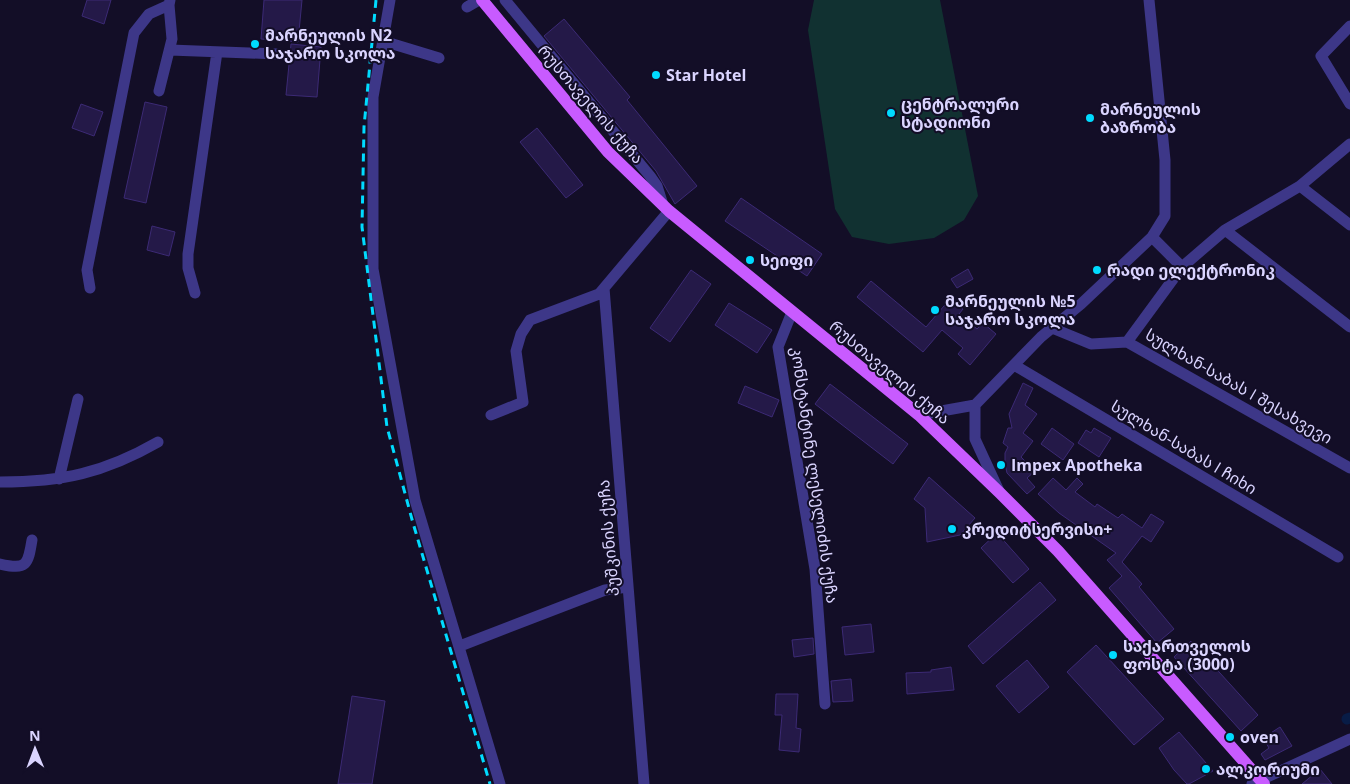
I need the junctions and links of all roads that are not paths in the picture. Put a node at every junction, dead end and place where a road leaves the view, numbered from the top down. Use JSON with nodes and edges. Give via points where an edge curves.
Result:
{"nodes":[{"id":1,"x":390,"y":0,"type":"edge"},
{"id":2,"x":481,"y":0,"type":"edge"},
{"id":3,"x":505,"y":0,"type":"edge"},
{"id":4,"x":1149,"y":0,"type":"edge"},
{"id":5,"x":170,"y":3,"type":"edge"},
{"id":6,"x":467,"y":7,"type":"dead end"},
{"id":7,"x":1350,"y":26,"type":"edge"},
{"id":8,"x":383,"y":41,"type":"junction"},
{"id":9,"x":170,"y":50,"type":"junction"},
{"id":10,"x":217,"y":52,"type":"junction"},
{"id":11,"x":278,"y":54,"type":"dead end"},
{"id":12,"x":439,"y":58,"type":"dead end"},
{"id":13,"x":159,"y":91,"type":"dead end"},
{"id":14,"x":1350,"y":104,"type":"edge"},
{"id":15,"x":1350,"y":144,"type":"edge"},
{"id":16,"x":1300,"y":186,"type":"junction"},
{"id":17,"x":666,"y":208,"type":"junction"},
{"id":18,"x":1350,"y":226,"type":"edge"},
{"id":19,"x":1225,"y":230,"type":"junction"},
{"id":20,"x":1152,"y":237,"type":"junction"},
{"id":21,"x":1182,"y":267,"type":"junction"},
{"id":22,"x":90,"y":288,"type":"dead end"},
{"id":23,"x":604,"y":288,"type":"junction"},
{"id":24,"x":195,"y":293,"type":"dead end"},
{"id":25,"x":792,"y":312,"type":"junction"},
{"id":26,"x":1052,"y":328,"type":"junction"},
{"id":27,"x":1350,"y":328,"type":"edge"},
{"id":28,"x":1127,"y":342,"type":"junction"},
{"id":29,"x":1014,"y":365,"type":"junction"},
{"id":30,"x":78,"y":398,"type":"dead end"},
{"id":31,"x":975,"y":404,"type":"junction"},
{"id":32,"x":491,"y":415,"type":"dead end"},
{"id":33,"x":919,"y":415,"type":"junction"},
{"id":34,"x":158,"y":442,"type":"dead end"},
{"id":35,"x":1350,"y":468,"type":"edge"},
{"id":36,"x":59,"y":479,"type":"junction"},
{"id":37,"x":0,"y":482,"type":"edge"},
{"id":38,"x":1000,"y":493,"type":"junction"},
{"id":39,"x":32,"y":540,"type":"dead end"},
{"id":40,"x":1338,"y":557,"type":"dead end"},
{"id":41,"x":0,"y":564,"type":"edge"},
{"id":42,"x":628,"y":588,"type":"junction"},
{"id":43,"x":460,"y":646,"type":"junction"},
{"id":44,"x":825,"y":704,"type":"dead end"},
{"id":45,"x":1350,"y":739,"type":"edge"},
{"id":46,"x":1259,"y":783,"type":"edge"},
{"id":47,"x":500,"y":784,"type":"edge"},
{"id":48,"x":644,"y":784,"type":"edge"}],
"edges":[{"from":1,"to":8,"type":"street"},
{"from":2,"to":6,"type":"street"},
{"from":2,"to":17,"type":"main road","name":"რუსთაველის ქუჩა","via":[[608,152]]},
{"from":3,"to":17,"type":"street","via":[[650,176]]},
{"from":4,"to":20,"type":"street","via":[[1165,160],[1165,216]]},
{"from":5,"to":9,"type":"street"},
{"from":5,"to":22,"type":"street","via":[[149,14],[134,33],[87,270]]},
{"from":7,"to":14,"type":"street","via":[[1321,56]]},
{"from":8,"to":12,"type":"street"},
{"from":8,"to":43,"type":"street","via":[[373,97],[374,269],[415,500]]},
{"from":9,"to":10,"type":"street"},
{"from":9,"to":13,"type":"street"},
{"from":10,"to":11,"type":"street"},
{"from":10,"to":24,"type":"street","via":[[188,254]]},
{"from":15,"to":16,"type":"street"},
{"from":16,"to":18,"type":"street"},
{"from":16,"to":19,"type":"street"},
{"from":17,"to":23,"type":"street"},
{"from":17,"to":25,"type":"main road","name":"რუსთაველის ქუჩა"},
{"from":19,"to":21,"type":"street"},
{"from":19,"to":27,"type":"street"},
{"from":20,"to":21,"type":"street"},
{"from":20,"to":26,"type":"street"},
{"from":21,"to":28,"type":"street"},
{"from":23,"to":32,"type":"street","via":[[599,294],[530,320],[520,334],[516,351],[523,402]]},
{"from":23,"to":42,"type":"street","name":"პუშკინის ქუჩა"},
{"from":25,"to":33,"type":"main road","name":"რუსთაველის ქუჩა"},
{"from":25,"to":44,"type":"street","name":"კონსტანტინე ლესელიძის ქუჩა","via":[[778,348],[815,569]]},
{"from":26,"to":28,"type":"street","name":"სულხან-საბას I შესახვევი","via":[[1090,344]]},
{"from":26,"to":29,"type":"street"},
{"from":28,"to":35,"type":"street","name":"სულხან-საბას I შესახვევი"},
{"from":29,"to":31,"type":"street"},
{"from":29,"to":40,"type":"street","name":"სულხან-საბას I ჩიხი"},
{"from":30,"to":36,"type":"street"},
{"from":31,"to":33,"type":"street"},
{"from":31,"to":38,"type":"street","via":[[976,439]]},
{"from":33,"to":38,"type":"main road","name":"რუსთაველის ქუჩა"},
{"from":34,"to":36,"type":"street","via":[[128,459]]},
{"from":36,"to":37,"type":"street"},
{"from":38,"to":46,"type":"main road","name":"რუსთაველის ქუჩა","via":[[1058,551]]},
{"from":39,"to":41,"type":"street","via":[[26,564],[15,568]]},
{"from":42,"to":43,"type":"street","via":[[605,590]]},
{"from":42,"to":48,"type":"street","name":"პუშკინის ქუჩა"},
{"from":43,"to":47,"type":"street"},
{"from":45,"to":46,"type":"street"}]}
